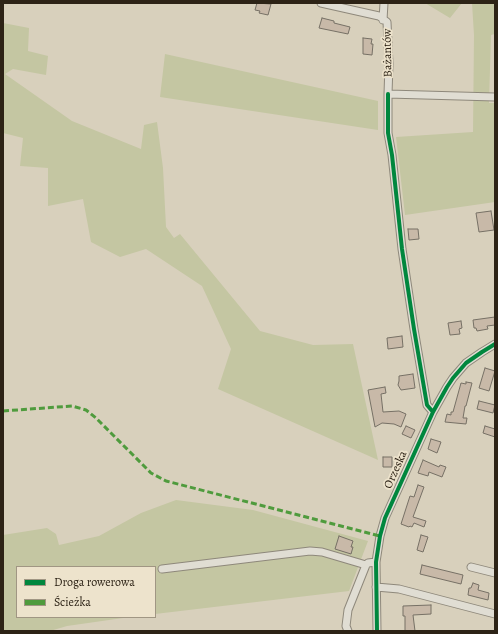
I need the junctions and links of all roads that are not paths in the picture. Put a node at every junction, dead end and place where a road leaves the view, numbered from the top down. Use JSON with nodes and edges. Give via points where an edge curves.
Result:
{"nodes":[{"id":1,"x":321,"y":3,"type":"edge"},
{"id":2,"x":384,"y":3,"type":"edge"},
{"id":3,"x":383,"y":20,"type":"junction"},
{"id":4,"x":388,"y":94,"type":"junction"},
{"id":5,"x":495,"y":97,"type":"edge"},
{"id":6,"x":495,"y":344,"type":"edge"},
{"id":7,"x":433,"y":412,"type":"junction"},
{"id":8,"x":376,"y":562,"type":"junction"},
{"id":9,"x":366,"y":565,"type":"junction"},
{"id":10,"x":471,"y":567,"type":"dead end"},
{"id":11,"x":162,"y":569,"type":"dead end"},
{"id":12,"x":495,"y":573,"type":"edge"},
{"id":13,"x":376,"y":587,"type":"junction"},
{"id":14,"x":495,"y":614,"type":"edge"},
{"id":15,"x":348,"y":631,"type":"edge"},
{"id":16,"x":376,"y":631,"type":"edge"}],
"edges":[{"from":1,"to":3,"type":"street","name":"Bażantów","via":[[379,16]]},
{"from":2,"to":3,"type":"street"},
{"from":3,"to":4,"type":"street","name":"Bażantów","via":[[387,22],[388,35]]},
{"from":4,"to":5,"type":"street","name":"Bażantów"},
{"from":4,"to":7,"type":"street","via":[[388,133],[402,249],[427,406]]},
{"from":6,"to":7,"type":"street","name":"Orzeska","via":[[474,357],[453,378]]},
{"from":7,"to":8,"type":"street","name":"Orzeska","via":[[386,518]]},
{"from":8,"to":9,"type":"street"},
{"from":8,"to":13,"type":"street","name":"Orzeska"},
{"from":9,"to":11,"type":"street","via":[[310,551]]},
{"from":9,"to":15,"type":"street","via":[[348,610]]},
{"from":10,"to":12,"type":"street"},
{"from":13,"to":14,"type":"street","via":[[399,589]]},
{"from":13,"to":16,"type":"street","name":"Orzeska"}]}
